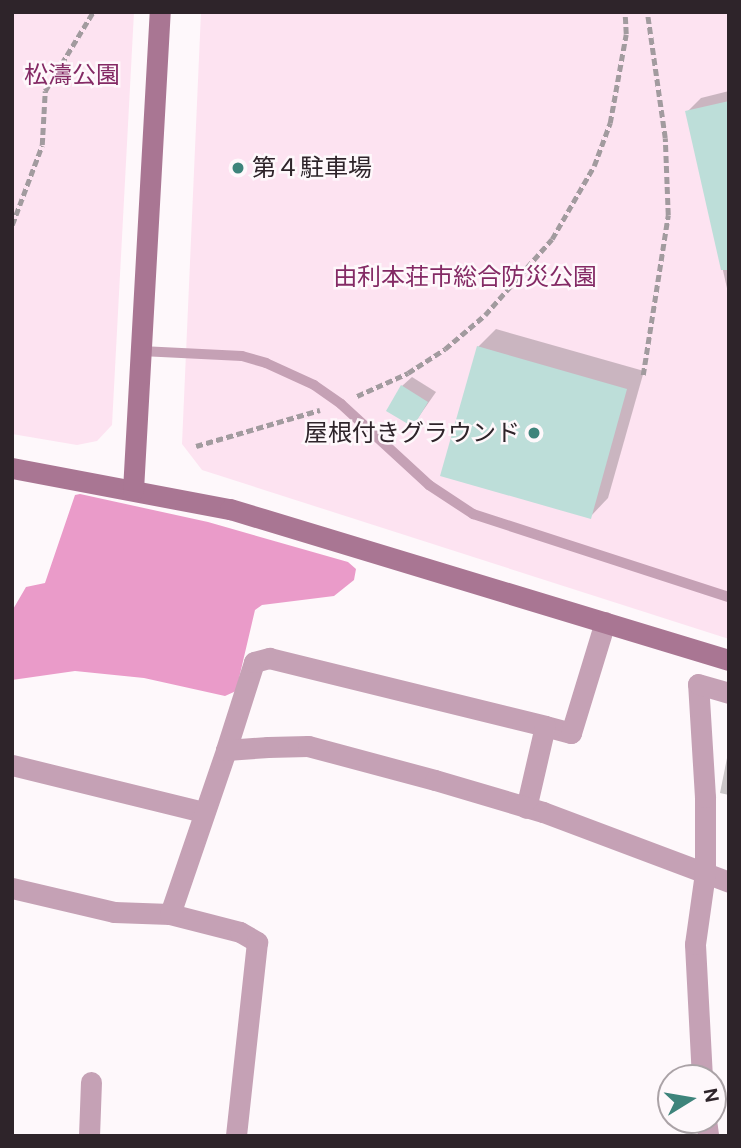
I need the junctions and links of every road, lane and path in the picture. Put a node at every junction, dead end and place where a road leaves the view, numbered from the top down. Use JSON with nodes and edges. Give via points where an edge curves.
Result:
{"nodes":[{"id":1,"x":93,"y":12,"type":"edge"},
{"id":2,"x":160,"y":12,"type":"edge"},
{"id":3,"x":625,"y":12,"type":"edge"},
{"id":4,"x":647,"y":12,"type":"edge"},
{"id":5,"x":12,"y":225,"type":"edge"},
{"id":6,"x":141,"y":351,"type":"junction"},
{"id":7,"x":643,"y":375,"type":"dead end"},
{"id":8,"x":341,"y":404,"type":"junction"},
{"id":9,"x":196,"y":446,"type":"dead end"},
{"id":10,"x":12,"y":468,"type":"edge"},
{"id":11,"x":133,"y":491,"type":"junction"},
{"id":12,"x":729,"y":597,"type":"edge"},
{"id":13,"x":605,"y":622,"type":"junction"},
{"id":14,"x":729,"y":660,"type":"edge"},
{"id":15,"x":729,"y":693,"type":"edge"},
{"id":16,"x":545,"y":726,"type":"junction"},
{"id":17,"x":226,"y":750,"type":"junction"},
{"id":18,"x":12,"y":765,"type":"edge"},
{"id":19,"x":526,"y":808,"type":"junction"},
{"id":20,"x":204,"y":812,"type":"junction"},
{"id":21,"x":705,"y":873,"type":"junction"},
{"id":22,"x":729,"y":882,"type":"edge"},
{"id":23,"x":12,"y":888,"type":"edge"},
{"id":24,"x":170,"y":914,"type":"junction"},
{"id":25,"x":701,"y":1064,"type":"edge"},
{"id":26,"x":91,"y":1082,"type":"dead end"},
{"id":27,"x":89,"y":1136,"type":"edge"},
{"id":28,"x":236,"y":1136,"type":"edge"}],
"edges":[{"from":1,"to":5,"type":"path","via":[[46,91],[42,145]]},
{"from":2,"to":6,"type":"street"},
{"from":3,"to":8,"type":"path","via":[[610,123],[594,166],[552,239],[485,315],[445,349],[408,373]]},
{"from":4,"to":7,"type":"path","via":[[666,138],[668,215]]},
{"from":6,"to":8,"type":"lane","via":[[254,360],[314,385]]},
{"from":6,"to":11,"type":"street"},
{"from":8,"to":9,"type":"path"},
{"from":8,"to":12,"type":"lane","via":[[429,485],[474,514]]},
{"from":10,"to":11,"type":"street"},
{"from":11,"to":13,"type":"street","via":[[230,509]]},
{"from":13,"to":14,"type":"street"},
{"from":13,"to":16,"type":"street","via":[[571,733]]},
{"from":15,"to":21,"type":"street","via":[[698,684]]},
{"from":16,"to":17,"type":"street","via":[[270,658],[254,662]]},
{"from":16,"to":19,"type":"street"},
{"from":17,"to":19,"type":"street","via":[[308,746]]},
{"from":17,"to":20,"type":"street"},
{"from":18,"to":20,"type":"street"},
{"from":19,"to":21,"type":"street"},
{"from":20,"to":24,"type":"street"},
{"from":21,"to":22,"type":"street"},
{"from":21,"to":25,"type":"street","via":[[695,944]]},
{"from":23,"to":24,"type":"street","via":[[114,912]]},
{"from":24,"to":28,"type":"street","via":[[240,932],[257,942]]},
{"from":26,"to":27,"type":"street"}]}
